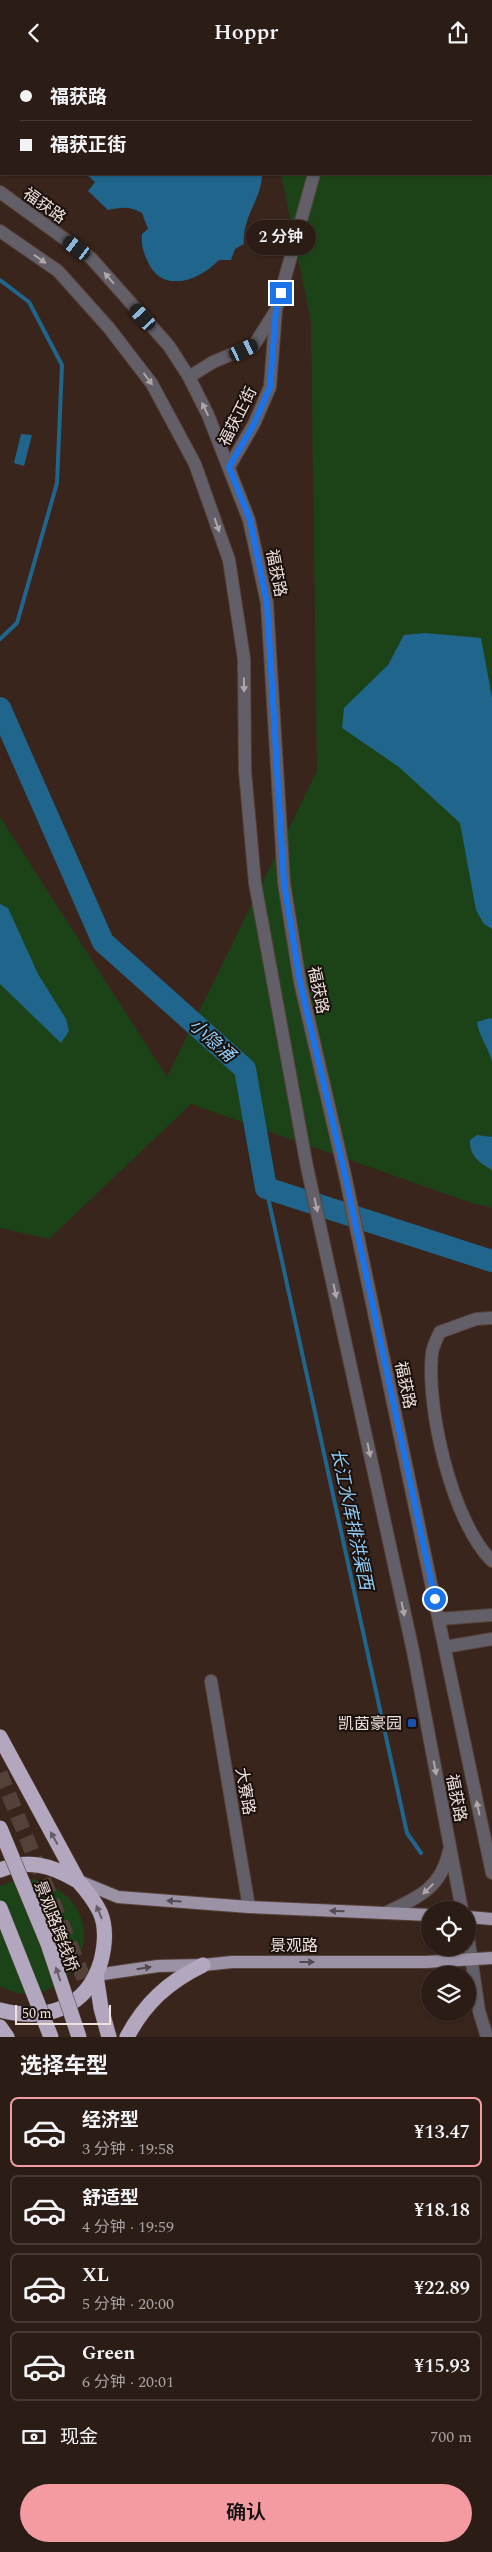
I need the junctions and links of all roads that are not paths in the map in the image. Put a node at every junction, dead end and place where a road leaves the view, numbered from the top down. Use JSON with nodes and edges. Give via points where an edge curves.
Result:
{"nodes":[{"id":1,"x":314,"y":175,"type":"edge"},
{"id":2,"x":0,"y":192,"type":"edge"},
{"id":3,"x":0,"y":231,"type":"edge"},
{"id":4,"x":276,"y":310,"type":"junction"},
{"id":5,"x":189,"y":377,"type":"junction"},
{"id":6,"x":229,"y":467,"type":"junction"},
{"id":7,"x":492,"y":1318,"type":"edge"},
{"id":8,"x":492,"y":1561,"type":"edge"},
{"id":9,"x":492,"y":1615,"type":"edge"},
{"id":10,"x":439,"y":1619,"type":"junction"},
{"id":11,"x":492,"y":1639,"type":"edge"},
{"id":12,"x":445,"y":1647,"type":"junction"},
{"id":13,"x":211,"y":1681,"type":"dead end"},
{"id":14,"x":0,"y":1737,"type":"edge"},
{"id":15,"x":0,"y":1828,"type":"edge"},
{"id":16,"x":450,"y":1847,"type":"junction"},
{"id":17,"x":0,"y":1870,"type":"edge"},
{"id":18,"x":492,"y":1873,"type":"edge"},
{"id":19,"x":78,"y":1881,"type":"junction"},
{"id":20,"x":460,"y":1901,"type":"edge"},
{"id":21,"x":249,"y":1907,"type":"junction"},
{"id":22,"x":0,"y":1908,"type":"edge"},
{"id":23,"x":385,"y":1913,"type":"junction"},
{"id":24,"x":421,"y":1915,"type":"edge"},
{"id":25,"x":476,"y":1918,"type":"edge"},
{"id":26,"x":492,"y":1919,"type":"edge"},
{"id":27,"x":471,"y":1956,"type":"edge"},
{"id":28,"x":492,"y":1958,"type":"edge"},
{"id":29,"x":472,"y":1959,"type":"junction"},
{"id":30,"x":203,"y":1965,"type":"junction"},
{"id":31,"x":96,"y":1975,"type":"junction"},
{"id":32,"x":0,"y":2010,"type":"edge"},
{"id":33,"x":0,"y":2027,"type":"edge"},
{"id":34,"x":7,"y":2037,"type":"edge"},
{"id":35,"x":51,"y":2037,"type":"edge"},
{"id":36,"x":79,"y":2037,"type":"edge"},
{"id":37,"x":109,"y":2037,"type":"edge"},
{"id":38,"x":128,"y":2037,"type":"edge"},
{"id":39,"x":487,"y":2037,"type":"edge"}],
"edges":[{"from":1,"to":4,"type":"street","name":"福获正街"},
{"from":5,"to":2,"type":"street","name":"福获路","one_way":true,"via":[[169,346],[91,258]]},
{"from":3,"to":16,"type":"street","name":"福获路","one_way":true,"via":[[58,271],[109,328],[152,384],[196,464],[229,559],[244,659],[245,771],[255,883],[308,1167],[412,1651]]},
{"from":4,"to":5,"type":"street","via":[[254,345],[213,362]]},
{"from":4,"to":6,"type":"street","name":"福获正街","via":[[270,387],[254,424]]},
{"from":6,"to":5,"type":"street","name":"福获路","one_way":true},
{"from":6,"to":10,"type":"street","name":"福获路","via":[[250,520],[267,603],[284,883],[300,982],[345,1175]]},
{"from":7,"to":8,"type":"street","via":[[476,1319],[440,1332],[432,1351],[431,1394],[462,1516],[480,1549]]},
{"from":9,"to":10,"type":"street"},
{"from":10,"to":12,"type":"street","name":"福获路"},
{"from":11,"to":12,"type":"street"},
{"from":18,"to":12,"type":"street","name":"福获路","one_way":true},
{"from":13,"to":21,"type":"street","name":"大寮路"},
{"from":19,"to":14,"type":"highway","one_way":true},
{"from":36,"to":15,"type":"highway","name":"景观路跨线桥","one_way":true,"bridge":true,"via":[[48,1945]]},
{"from":16,"to":20,"type":"street","name":"福获路"},
{"from":16,"to":23,"type":"street","one_way":true,"via":[[440,1877],[419,1898]]},
{"from":17,"to":19,"type":"highway","via":[[13,1865],[36,1864],[58,1869]]},
{"from":21,"to":19,"type":"main road","one_way":true,"via":[[118,1897]]},
{"from":31,"to":19,"type":"highway","one_way":true,"via":[[105,1934],[101,1914]]},
{"from":23,"to":21,"type":"main road","one_way":true},
{"from":22,"to":35,"type":"highway","bridge":true},
{"from":23,"to":24,"type":"main road"},
{"from":25,"to":26,"type":"main road"},
{"from":27,"to":29,"type":"street"},
{"from":28,"to":29,"type":"main road","name":"景观路"},
{"from":30,"to":29,"type":"main road","name":"景观路","one_way":true},
{"from":29,"to":39,"type":"street","via":[[479,2011]]},
{"from":31,"to":30,"type":"main road","name":"景观路","one_way":true,"via":[[158,1966]]},
{"from":30,"to":38,"type":"highway","via":[[166,1987],[145,2009]]},
{"from":31,"to":32,"type":"highway","via":[[83,1994],[64,2007],[43,2015],[20,2015]]},
{"from":31,"to":37,"type":"highway"},
{"from":33,"to":34,"type":"highway"}]}
